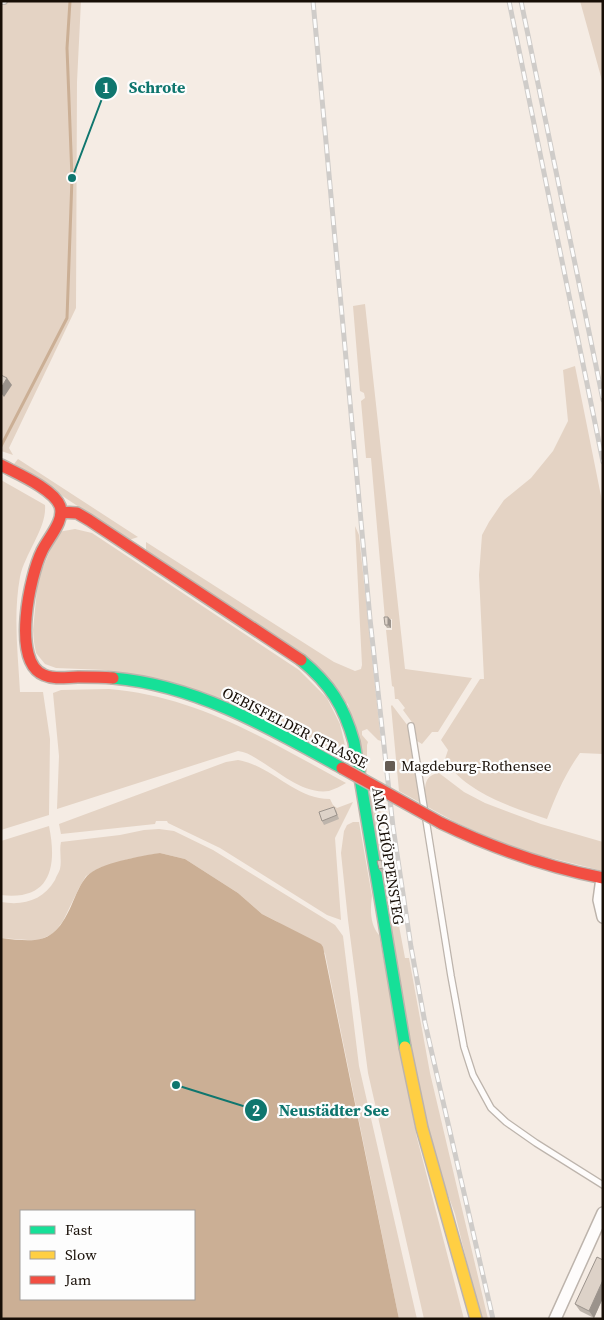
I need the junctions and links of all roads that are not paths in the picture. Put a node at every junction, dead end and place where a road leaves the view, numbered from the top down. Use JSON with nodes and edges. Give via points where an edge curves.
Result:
{"nodes":[{"id":1,"x":2,"y":465,"type":"edge"},
{"id":2,"x":61,"y":512,"type":"junction"},
{"id":3,"x":411,"y":726,"type":"dead end"},
{"id":4,"x":602,"y":878,"type":"edge"},
{"id":5,"x":603,"y":917,"type":"edge"},
{"id":6,"x":603,"y":1184,"type":"edge"},
{"id":7,"x":603,"y":1213,"type":"edge"},
{"id":8,"x":476,"y":1319,"type":"edge"},
{"id":9,"x":555,"y":1319,"type":"edge"}],
"edges":[{"from":1,"to":2,"type":"street","via":[[53,497]]},
{"from":2,"to":4,"type":"street","name":"OEBISFELDER STRASSE","bridge":true,"via":[[38,558],[29,591],[28,652],[38,672],[55,678],[128,680],[196,696],[263,724],[478,841],[558,869]]},
{"from":2,"to":8,"type":"street","name":"AM SCHÖPPENSTEG","via":[[76,513],[89,520],[294,654],[320,676],[342,706],[357,754],[371,855],[411,1081],[425,1144]]},
{"from":3,"to":6,"type":"lane","via":[[453,986],[464,1047],[473,1075],[491,1108],[506,1122]]},
{"from":4,"to":5,"type":"street","name":"OEBISFELDER STRASSE","via":[[599,900]]},
{"from":7,"to":9,"type":"street"}]}
